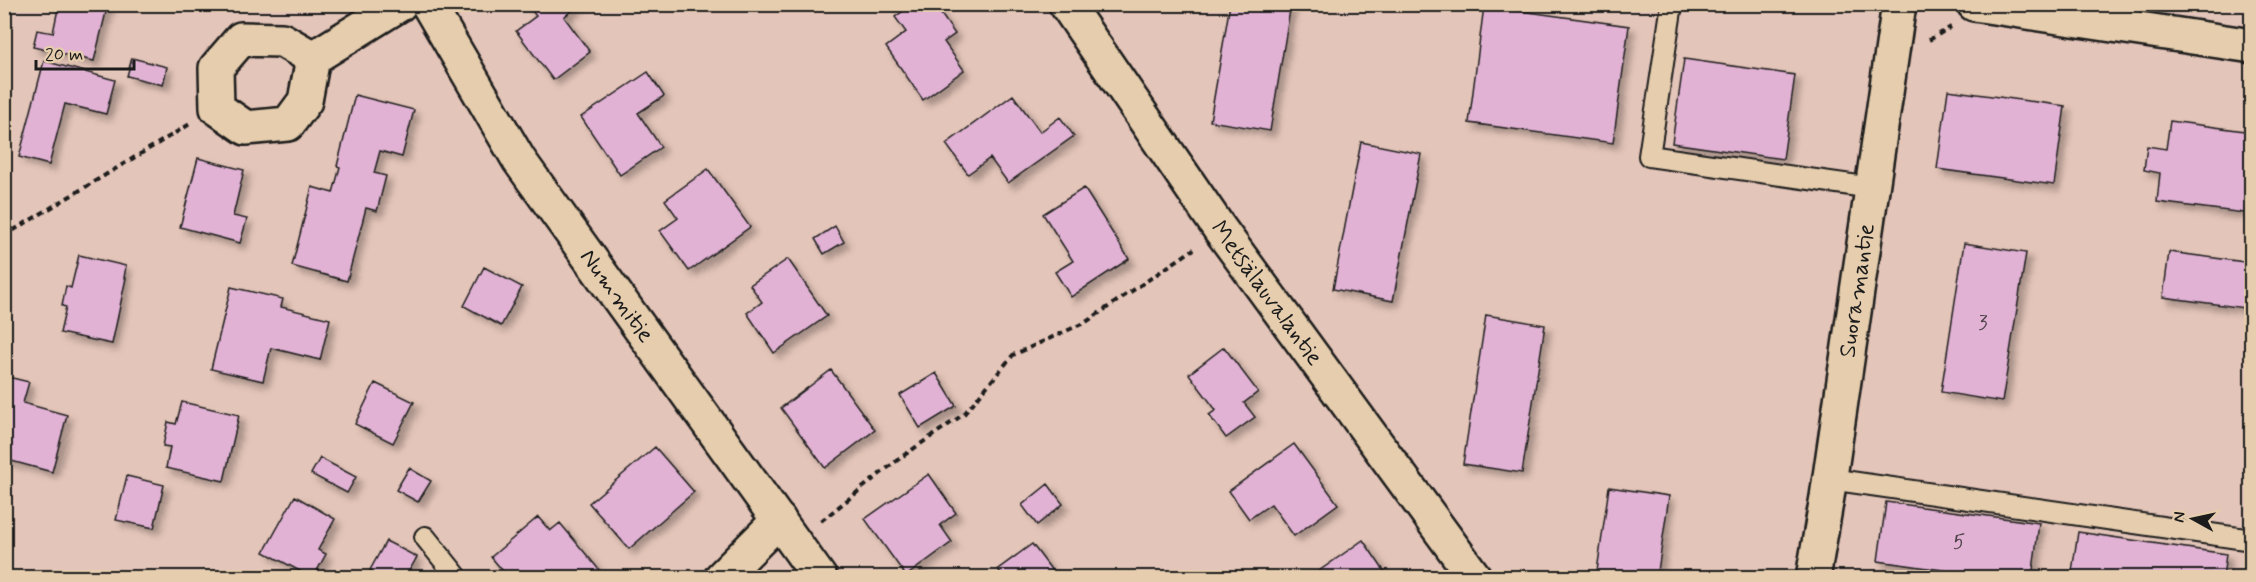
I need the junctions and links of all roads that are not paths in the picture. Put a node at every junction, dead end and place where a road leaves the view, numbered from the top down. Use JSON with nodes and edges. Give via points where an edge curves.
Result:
{"nodes":[{"id":1,"x":400,"y":4,"type":"edge"},
{"id":2,"x":428,"y":4,"type":"edge"},
{"id":3,"x":1066,"y":4,"type":"edge"},
{"id":4,"x":1672,"y":4,"type":"edge"},
{"id":5,"x":1899,"y":4,"type":"edge"},
{"id":6,"x":1974,"y":4,"type":"edge"},
{"id":7,"x":2252,"y":46,"type":"edge"},
{"id":8,"x":313,"y":58,"type":"junction"},
{"id":9,"x":1872,"y":188,"type":"junction"},
{"id":10,"x":1830,"y":479,"type":"junction"},
{"id":11,"x":786,"y":530,"type":"junction"},
{"id":12,"x":425,"y":537,"type":"dead end"},
{"id":13,"x":2252,"y":540,"type":"edge"},
{"id":14,"x":458,"y":578,"type":"edge"},
{"id":15,"x":721,"y":578,"type":"edge"},
{"id":16,"x":820,"y":578,"type":"edge"},
{"id":17,"x":1475,"y":578,"type":"edge"},
{"id":18,"x":1813,"y":578,"type":"edge"}],
"edges":[{"from":1,"to":8,"type":"street"},
{"from":2,"to":11,"type":"street","name":"Nummitie","via":[[519,160]]},
{"from":3,"to":17,"type":"street","name":"Metsälauvalantie","via":[[1219,228]]},
{"from":4,"to":9,"type":"lane","via":[[1649,156]]},
{"from":5,"to":9,"type":"street","name":"Suoramantie"},
{"from":6,"to":7,"type":"street"},
{"from":8,"to":8,"type":"street","via":[[282,40],[241,39],[216,68],[217,108],[246,128],[288,124],[306,101]]},
{"from":9,"to":10,"type":"street","name":"Suoramantie"},
{"from":10,"to":13,"type":"lane"},
{"from":10,"to":18,"type":"street","name":"Suoramantie"},
{"from":11,"to":15,"type":"street"},
{"from":11,"to":16,"type":"street","name":"Nummitie"},
{"from":12,"to":14,"type":"lane"}]}
